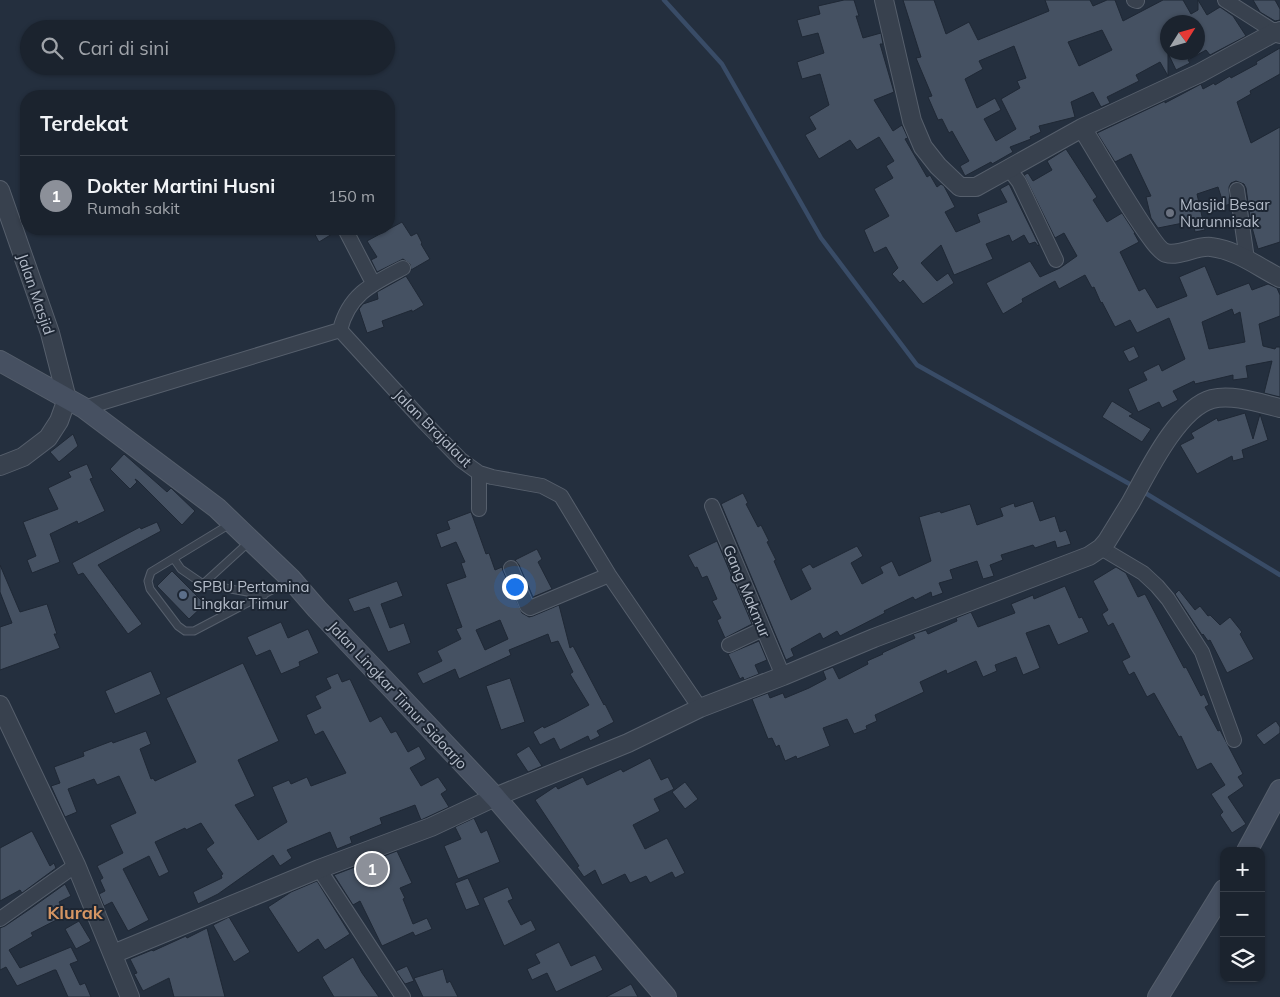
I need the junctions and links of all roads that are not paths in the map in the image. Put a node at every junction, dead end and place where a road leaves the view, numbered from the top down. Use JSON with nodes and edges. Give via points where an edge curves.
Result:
{"nodes":[{"id":1,"x":884,"y":0,"type":"edge"},
{"id":2,"x":1225,"y":0,"type":"edge"},
{"id":3,"x":1278,"y":32,"type":"edge"},
{"id":4,"x":1082,"y":128,"type":"junction"},
{"id":5,"x":1009,"y":169,"type":"junction"},
{"id":6,"x":0,"y":190,"type":"edge"},
{"id":7,"x":1237,"y":190,"type":"dead end"},
{"id":8,"x":347,"y":235,"type":"edge"},
{"id":9,"x":1247,"y":258,"type":"junction"},
{"id":10,"x":1056,"y":260,"type":"dead end"},
{"id":11,"x":403,"y":268,"type":"dead end"},
{"id":12,"x":1280,"y":278,"type":"edge"},
{"id":13,"x":373,"y":283,"type":"junction"},
{"id":14,"x":340,"y":330,"type":"junction"},
{"id":15,"x":0,"y":361,"type":"edge"},
{"id":16,"x":75,"y":403,"type":"junction"},
{"id":17,"x":1280,"y":408,"type":"edge"},
{"id":18,"x":0,"y":466,"type":"edge"},
{"id":19,"x":479,"y":473,"type":"junction"},
{"id":20,"x":712,"y":506,"type":"dead end"},
{"id":21,"x":479,"y":509,"type":"dead end"},
{"id":22,"x":233,"y":522,"type":"junction"},
{"id":23,"x":251,"y":540,"type":"junction"},
{"id":24,"x":1104,"y":545,"type":"junction"},
{"id":25,"x":174,"y":559,"type":"junction"},
{"id":26,"x":511,"y":568,"type":"dead end"},
{"id":27,"x":609,"y":575,"type":"junction"},
{"id":28,"x":291,"y":579,"type":"junction"},
{"id":29,"x":203,"y":584,"type":"junction"},
{"id":30,"x":264,"y":595,"type":"junction"},
{"id":31,"x":763,"y":629,"type":"junction"},
{"id":32,"x":729,"y":645,"type":"dead end"},
{"id":33,"x":783,"y":676,"type":"junction"},
{"id":34,"x":0,"y":705,"type":"edge"},
{"id":35,"x":706,"y":706,"type":"junction"},
{"id":36,"x":1234,"y":740,"type":"dead end"},
{"id":37,"x":1280,"y":790,"type":"edge"},
{"id":38,"x":495,"y":797,"type":"junction"},
{"id":39,"x":1249,"y":847,"type":"edge"},
{"id":40,"x":76,"y":865,"type":"junction"},
{"id":41,"x":319,"y":869,"type":"junction"},
{"id":42,"x":1223,"y":892,"type":"edge"},
{"id":43,"x":0,"y":919,"type":"edge"},
{"id":44,"x":113,"y":954,"type":"junction"},
{"id":45,"x":130,"y":997,"type":"edge"},
{"id":46,"x":403,"y":997,"type":"edge"},
{"id":47,"x":666,"y":997,"type":"edge"},
{"id":48,"x":1158,"y":997,"type":"edge"}],
"edges":[{"from":1,"to":5,"type":"street","via":[[912,121],[923,147],[960,187],[976,187]]},
{"from":2,"to":3,"type":"street"},
{"from":3,"to":4,"type":"street","via":[[1200,73]]},
{"from":4,"to":5,"type":"street"},
{"from":4,"to":9,"type":"street","via":[[1160,251],[1174,254],[1210,247]]},
{"from":5,"to":10,"type":"street","via":[[1019,182]]},
{"from":6,"to":16,"type":"street","name":"Jalan Masjid"},
{"from":7,"to":9,"type":"street"},
{"from":8,"to":13,"type":"street"},
{"from":9,"to":12,"type":"street"},
{"from":11,"to":13,"type":"street"},
{"from":13,"to":14,"type":"street","via":[[358,295]]},
{"from":14,"to":16,"type":"street"},
{"from":14,"to":19,"type":"street","name":"Jalan Brajalaut","via":[[461,460]]},
{"from":15,"to":16,"type":"main road","name":"Jalan Lingkar Timur Sidoarjo"},
{"from":16,"to":18,"type":"street","via":[[48,438],[23,457]]},
{"from":16,"to":22,"type":"main road","name":"Jalan Lingkar Timur Sidoarjo"},
{"from":17,"to":24,"type":"street","via":[[1223,398],[1202,404],[1168,437]]},
{"from":19,"to":21,"type":"street"},
{"from":19,"to":27,"type":"street","name":"Jalan Brajalaut","via":[[542,486],[561,496]]},
{"from":20,"to":31,"type":"street","name":"Gang Makmur"},
{"from":22,"to":23,"type":"main road","name":"Jalan Lingkar Timur Sidoarjo"},
{"from":22,"to":25,"type":"lane"},
{"from":23,"to":28,"type":"main road","name":"Jalan Lingkar Timur Sidoarjo"},
{"from":23,"to":29,"type":"lane"},
{"from":24,"to":33,"type":"street","via":[[1089,556]]},
{"from":24,"to":36,"type":"street","via":[[1143,573],[1168,599],[1202,652]]},
{"from":25,"to":29,"type":"lane","via":[[181,569]]},
{"from":25,"to":30,"type":"lane","via":[[151,572],[148,580],[150,589],[185,631],[194,631]]},
{"from":26,"to":27,"type":"street","via":[[530,608]]},
{"from":27,"to":35,"type":"street","name":"Jalan Brajalaut"},
{"from":28,"to":30,"type":"lane"},
{"from":28,"to":38,"type":"main road","name":"Jalan Lingkar Timur Sidoarjo"},
{"from":29,"to":30,"type":"lane"},
{"from":31,"to":32,"type":"street"},
{"from":31,"to":33,"type":"street","name":"Gang Makmur"},
{"from":33,"to":35,"type":"street"},
{"from":34,"to":40,"type":"street"},
{"from":35,"to":38,"type":"street","via":[[628,743]]},
{"from":37,"to":39,"type":"main road"},
{"from":38,"to":41,"type":"street","via":[[431,827]]},
{"from":38,"to":47,"type":"main road","name":"Jalan Lingkar Timur Sidoarjo"},
{"from":40,"to":43,"type":"street"},
{"from":40,"to":44,"type":"street"},
{"from":41,"to":44,"type":"street"},
{"from":41,"to":46,"type":"street"},
{"from":42,"to":48,"type":"main road"},
{"from":44,"to":45,"type":"street"}]}
